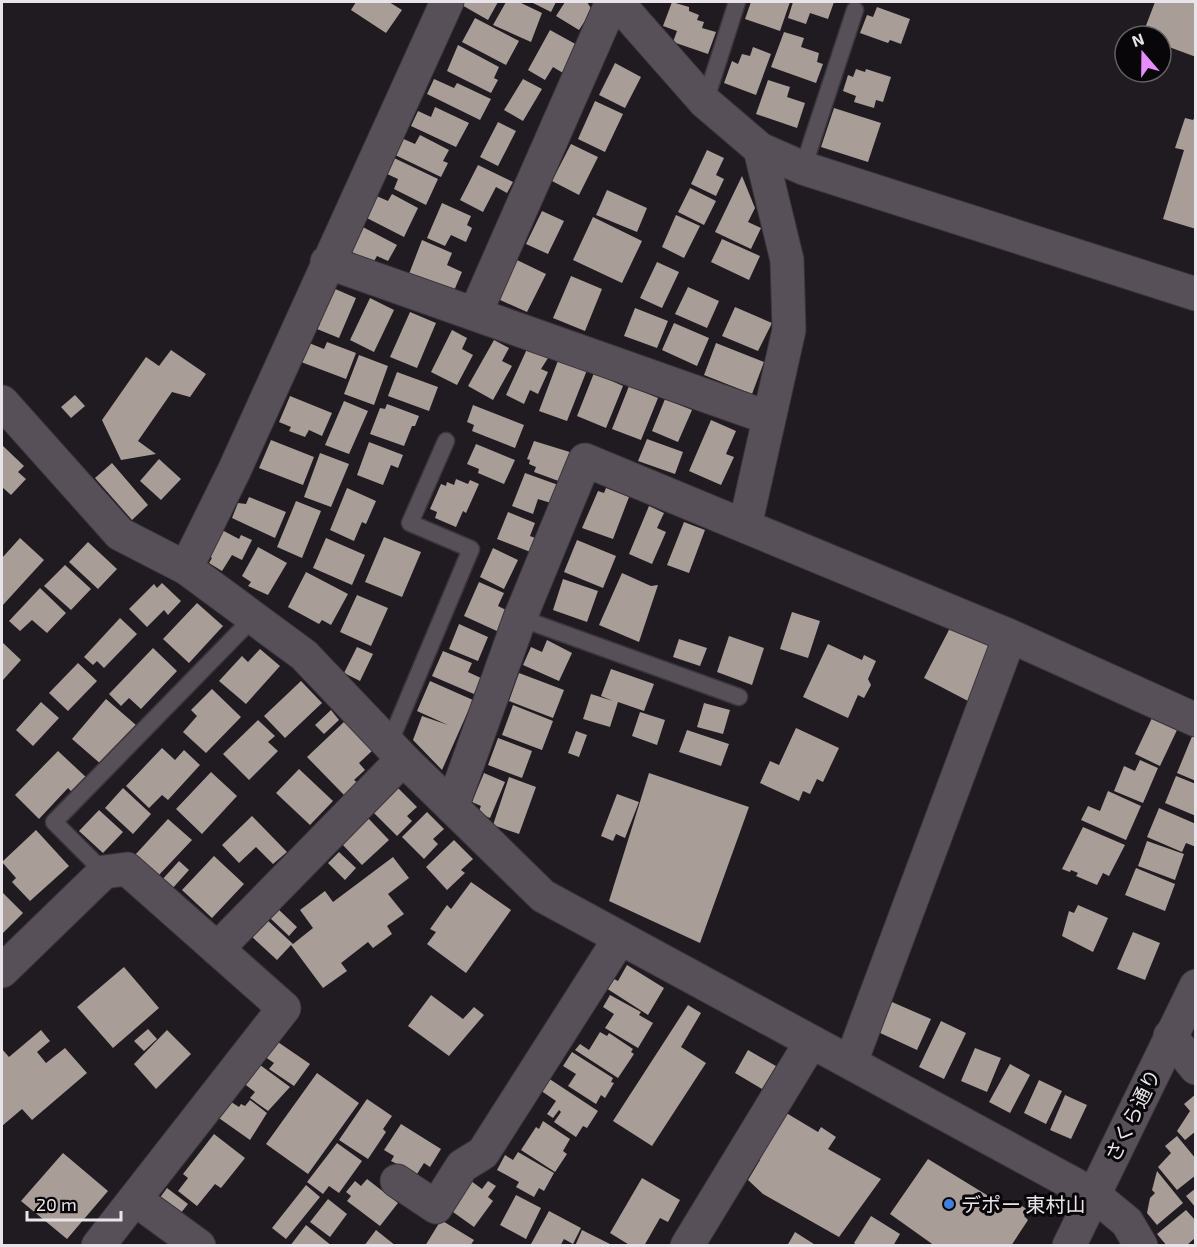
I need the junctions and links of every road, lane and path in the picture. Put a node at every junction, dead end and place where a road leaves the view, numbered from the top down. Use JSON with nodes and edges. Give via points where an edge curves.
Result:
{"nodes":[{"id":1,"x":447,"y":2,"type":"edge"},
{"id":2,"x":612,"y":2,"type":"edge"},
{"id":3,"x":617,"y":2,"type":"edge"},
{"id":4,"x":737,"y":2,"type":"edge"},
{"id":5,"x":855,"y":10,"type":"dead end"},
{"id":6,"x":705,"y":102,"type":"junction"},
{"id":7,"x":760,"y":149,"type":"junction"},
{"id":8,"x":803,"y":168,"type":"junction"},
{"id":9,"x":327,"y":262,"type":"junction"},
{"id":10,"x":1196,"y":294,"type":"edge"},
{"id":11,"x":476,"y":314,"type":"junction"},
{"id":12,"x":2,"y":402,"type":"edge"},
{"id":13,"x":769,"y":418,"type":"junction"},
{"id":14,"x":446,"y":441,"type":"dead end"},
{"id":15,"x":745,"y":526,"type":"junction"},
{"id":16,"x":186,"y":568,"type":"junction"},
{"id":17,"x":254,"y":616,"type":"junction"},
{"id":18,"x":520,"y":618,"type":"junction"},
{"id":19,"x":1010,"y":636,"type":"junction"},
{"id":20,"x":739,"y":697,"type":"dead end"},
{"id":21,"x":1196,"y":720,"type":"edge"},
{"id":22,"x":396,"y":752,"type":"junction"},
{"id":23,"x":452,"y":807,"type":"junction"},
{"id":24,"x":104,"y":872,"type":"junction"},
{"id":25,"x":620,"y":938,"type":"junction"},
{"id":26,"x":217,"y":949,"type":"junction"},
{"id":27,"x":2,"y":971,"type":"edge"},
{"id":28,"x":1196,"y":986,"type":"edge"},
{"id":29,"x":1170,"y":1036,"type":"junction"},
{"id":30,"x":811,"y":1042,"type":"junction"},
{"id":31,"x":851,"y":1062,"type":"junction"},
{"id":32,"x":1196,"y":1068,"type":"edge"},
{"id":33,"x":397,"y":1181,"type":"dead end"},
{"id":34,"x":1094,"y":1195,"type":"junction"},
{"id":35,"x":136,"y":1200,"type":"junction"},
{"id":36,"x":693,"y":1243,"type":"edge"},
{"id":37,"x":98,"y":1245,"type":"edge"},
{"id":38,"x":199,"y":1245,"type":"edge"},
{"id":39,"x":1069,"y":1245,"type":"edge"},
{"id":40,"x":1141,"y":1245,"type":"edge"}],
"edges":[{"from":1,"to":9,"type":"street"},
{"from":2,"to":11,"type":"street"},
{"from":3,"to":6,"type":"street"},
{"from":4,"to":6,"type":"lane"},
{"from":5,"to":8,"type":"lane"},
{"from":6,"to":7,"type":"street"},
{"from":7,"to":8,"type":"street"},
{"from":7,"to":13,"type":"street","via":[[787,260],[789,330]]},
{"from":8,"to":10,"type":"street"},
{"from":9,"to":11,"type":"street"},
{"from":9,"to":16,"type":"street","via":[[234,471]]},
{"from":11,"to":13,"type":"street"},
{"from":12,"to":16,"type":"street","via":[[120,534]]},
{"from":13,"to":15,"type":"street"},
{"from":14,"to":22,"type":"lane","via":[[410,523],[471,549]]},
{"from":15,"to":18,"type":"street","via":[[585,460]]},
{"from":15,"to":19,"type":"street"},
{"from":16,"to":17,"type":"street"},
{"from":17,"to":22,"type":"street","via":[[304,655]]},
{"from":17,"to":24,"type":"lane","via":[[54,822]]},
{"from":18,"to":20,"type":"lane"},
{"from":18,"to":23,"type":"street"},
{"from":19,"to":21,"type":"street"},
{"from":19,"to":31,"type":"street"},
{"from":22,"to":23,"type":"street"},
{"from":22,"to":26,"type":"street"},
{"from":23,"to":25,"type":"street","via":[[543,896]]},
{"from":24,"to":26,"type":"street","via":[[128,869]]},
{"from":24,"to":27,"type":"street"},
{"from":25,"to":30,"type":"street"},
{"from":25,"to":33,"type":"street","via":[[483,1153],[462,1166],[436,1207]]},
{"from":26,"to":35,"type":"street","via":[[284,1008]]},
{"from":28,"to":29,"type":"street","name":"さくら通り"},
{"from":29,"to":32,"type":"street"},
{"from":29,"to":34,"type":"street","name":"さくら通り"},
{"from":30,"to":31,"type":"street"},
{"from":30,"to":36,"type":"street"},
{"from":31,"to":34,"type":"street"},
{"from":34,"to":39,"type":"street","name":"さくら通り"},
{"from":34,"to":40,"type":"street","via":[[1127,1222]]},
{"from":35,"to":37,"type":"street"},
{"from":35,"to":38,"type":"street"}]}
